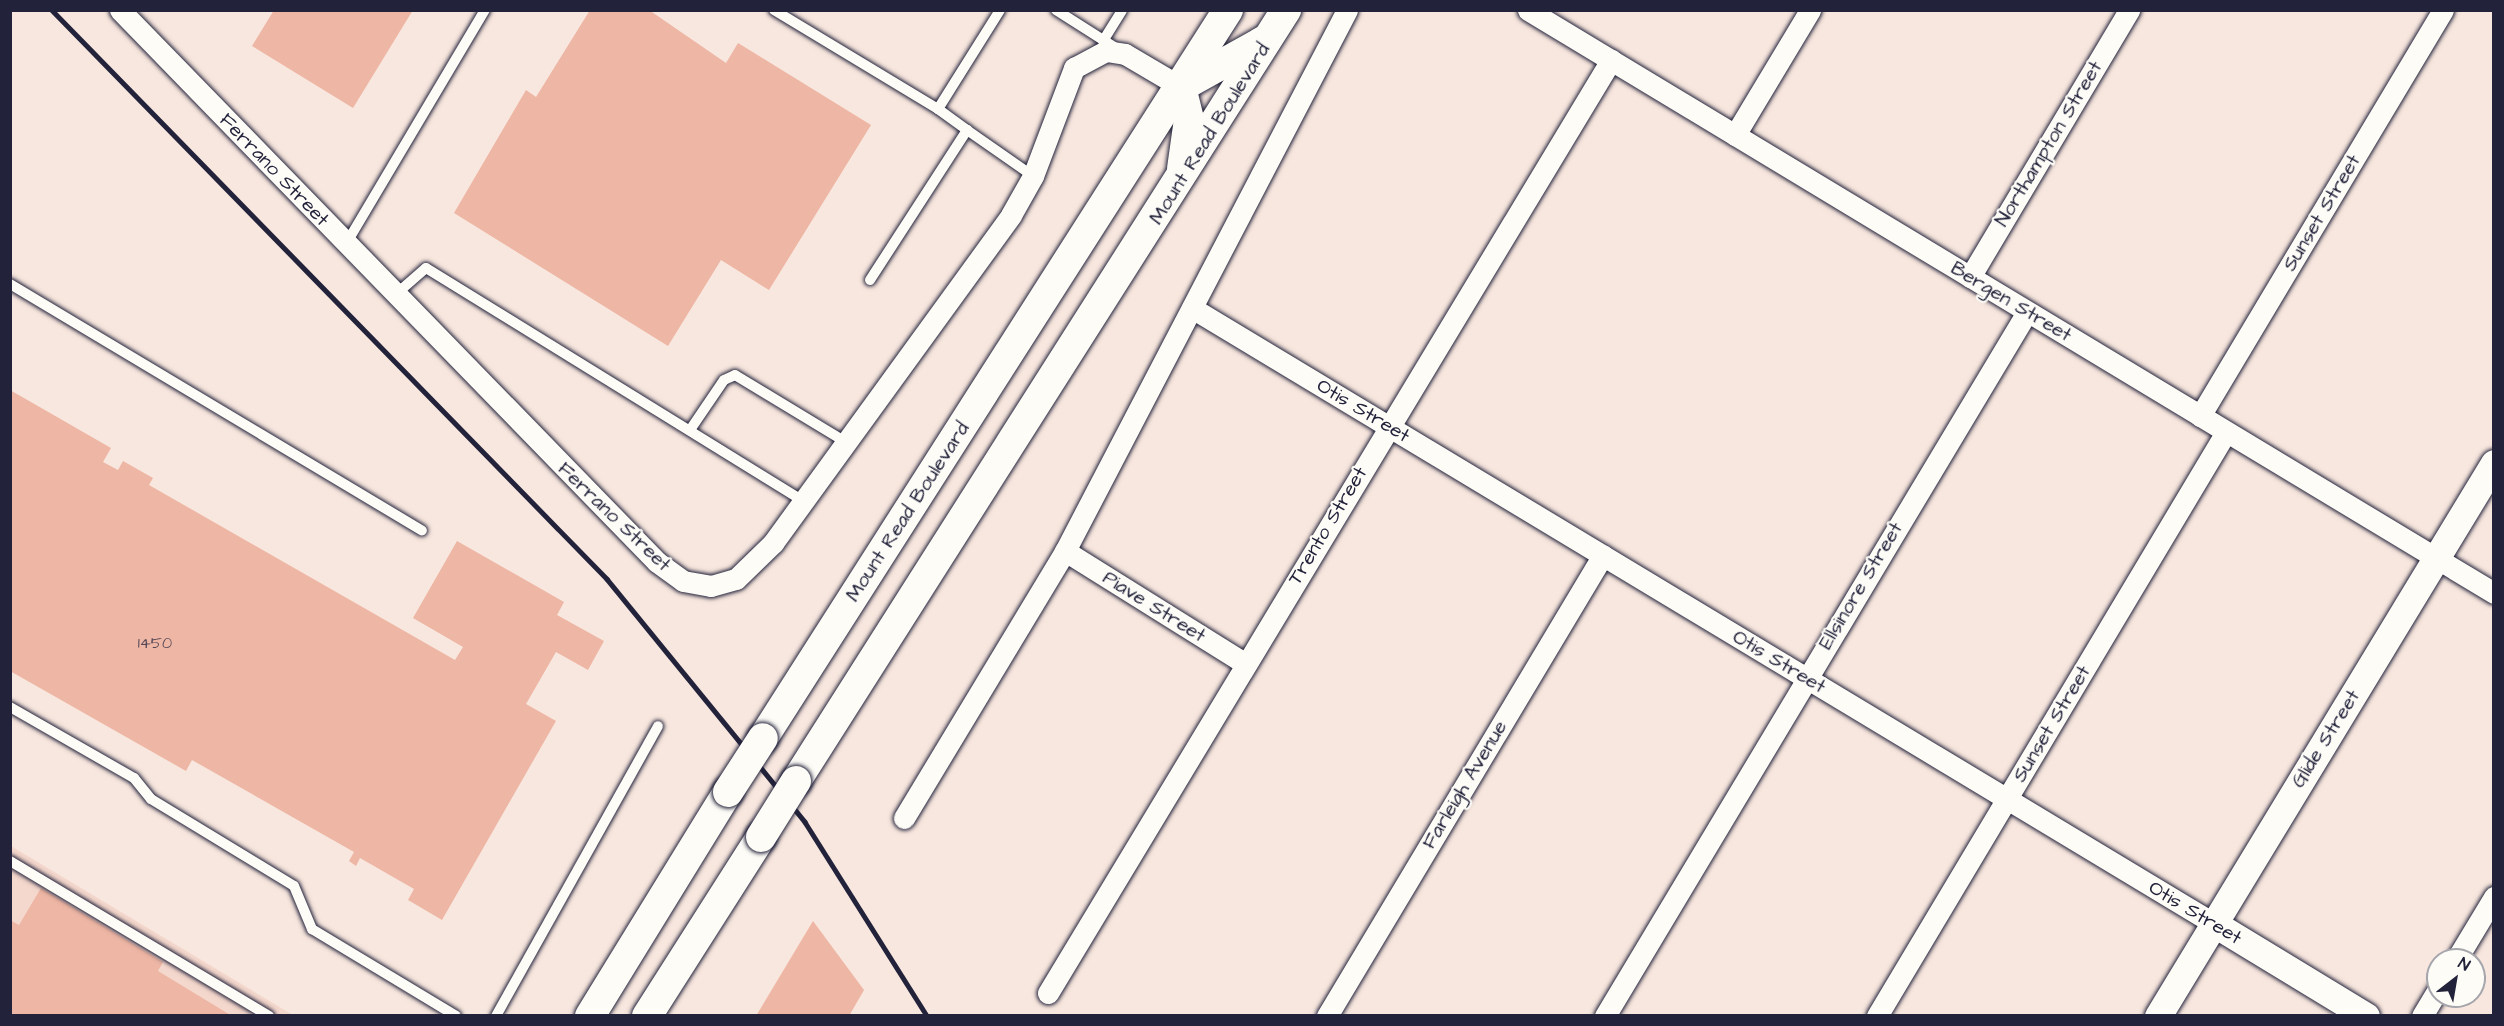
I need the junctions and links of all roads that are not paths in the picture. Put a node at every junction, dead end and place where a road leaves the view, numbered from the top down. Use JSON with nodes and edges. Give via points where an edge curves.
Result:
{"nodes":[{"id":1,"x":120,"y":10,"type":"edge"},
{"id":2,"x":485,"y":10,"type":"edge"},
{"id":3,"x":774,"y":10,"type":"edge"},
{"id":4,"x":1000,"y":10,"type":"edge"},
{"id":5,"x":1056,"y":10,"type":"edge"},
{"id":6,"x":1122,"y":10,"type":"edge"},
{"id":7,"x":1228,"y":10,"type":"edge"},
{"id":8,"x":1286,"y":10,"type":"edge"},
{"id":9,"x":1347,"y":10,"type":"edge"},
{"id":10,"x":1528,"y":10,"type":"edge"},
{"id":11,"x":1810,"y":10,"type":"edge"},
{"id":12,"x":2129,"y":10,"type":"edge"},
{"id":13,"x":2443,"y":10,"type":"edge"},
{"id":14,"x":1270,"y":36,"type":"junction"},
{"id":15,"x":1103,"y":40,"type":"junction"},
{"id":16,"x":1125,"y":54,"type":"junction"},
{"id":17,"x":1611,"y":60,"type":"junction"},
{"id":18,"x":1181,"y":87,"type":"junction"},
{"id":19,"x":938,"y":109,"type":"junction"},
{"id":20,"x":967,"y":130,"type":"junction"},
{"id":21,"x":1735,"y":135,"type":"junction"},
{"id":22,"x":1033,"y":176,"type":"junction"},
{"id":23,"x":1177,"y":189,"type":"junction"},
{"id":24,"x":346,"y":244,"type":"junction"},
{"id":25,"x":1970,"y":277,"type":"junction"},
{"id":26,"x":870,"y":280,"type":"dead end"},
{"id":27,"x":10,"y":284,"type":"edge"},
{"id":28,"x":395,"y":295,"type":"junction"},
{"id":29,"x":1192,"y":308,"type":"junction"},
{"id":30,"x":2027,"y":312,"type":"junction"},
{"id":31,"x":2200,"y":416,"type":"junction"},
{"id":32,"x":1389,"y":426,"type":"junction"},
{"id":33,"x":690,"y":430,"type":"junction"},
{"id":34,"x":2226,"y":432,"type":"junction"},
{"id":35,"x":844,"y":441,"type":"junction"},
{"id":36,"x":2493,"y":463,"type":"edge"},
{"id":37,"x":803,"y":501,"type":"junction"},
{"id":38,"x":422,"y":531,"type":"dead end"},
{"id":39,"x":1065,"y":551,"type":"junction"},
{"id":40,"x":1603,"y":555,"type":"junction"},
{"id":41,"x":2437,"y":559,"type":"junction"},
{"id":42,"x":2493,"y":593,"type":"edge"},
{"id":43,"x":1244,"y":663,"type":"junction"},
{"id":44,"x":1805,"y":677,"type":"junction"},
{"id":45,"x":10,"y":707,"type":"edge"},
{"id":46,"x":658,"y":726,"type":"dead end"},
{"id":47,"x":2007,"y":799,"type":"junction"},
{"id":48,"x":904,"y":818,"type":"dead end"},
{"id":49,"x":10,"y":861,"type":"edge"},
{"id":50,"x":2493,"y":897,"type":"edge"},
{"id":51,"x":2213,"y":923,"type":"junction"},
{"id":52,"x":2463,"y":948,"type":"edge"},
{"id":53,"x":1048,"y":993,"type":"dead end"},
{"id":54,"x":269,"y":1016,"type":"edge"},
{"id":55,"x":456,"y":1016,"type":"edge"},
{"id":56,"x":496,"y":1016,"type":"edge"},
{"id":57,"x":590,"y":1016,"type":"edge"},
{"id":58,"x":647,"y":1016,"type":"edge"},
{"id":59,"x":1327,"y":1016,"type":"edge"},
{"id":60,"x":1605,"y":1016,"type":"edge"},
{"id":61,"x":1877,"y":1016,"type":"edge"},
{"id":62,"x":2158,"y":1016,"type":"edge"},
{"id":63,"x":2366,"y":1016,"type":"edge"}],
"edges":[{"from":1,"to":24,"type":"street","name":"Ferrano Street"},
{"from":2,"to":24,"type":"lane"},
{"from":3,"to":19,"type":"lane"},
{"from":4,"to":19,"type":"lane"},
{"from":5,"to":15,"type":"lane"},
{"from":6,"to":15,"type":"lane"},
{"from":7,"to":18,"type":"main road","name":"Mount Read Boulevard"},
{"from":8,"to":14,"type":"main road","name":"Mount Read Boulevard"},
{"from":9,"to":29,"type":"street"},
{"from":10,"to":17,"type":"street","name":"Bergen Street"},
{"from":11,"to":21,"type":"street"},
{"from":12,"to":25,"type":"street","name":"Northampton Street"},
{"from":13,"to":31,"type":"street","name":"Sunset Street"},
{"from":14,"to":18,"type":"main road"},
{"from":14,"to":23,"type":"main road","name":"Mount Read Boulevard"},
{"from":15,"to":16,"type":"lane"},
{"from":16,"to":18,"type":"street"},
{"from":16,"to":22,"type":"street","name":"Ferrano Street","via":[[1106,51],[1074,68]]},
{"from":17,"to":21,"type":"street","name":"Bergen Street"},
{"from":17,"to":32,"type":"street","name":"Trento Street"},
{"from":18,"to":23,"type":"main road","via":[[1189,119]]},
{"from":18,"to":57,"type":"main road","name":"Mount Read Boulevard","bridge":true,"via":[[728,792]]},
{"from":19,"to":20,"type":"lane"},
{"from":20,"to":22,"type":"lane"},
{"from":20,"to":26,"type":"lane"},
{"from":21,"to":25,"type":"street","name":"Bergen Street"},
{"from":22,"to":35,"type":"street","name":"Ferrano Street","via":[[1011,215]]},
{"from":23,"to":58,"type":"main road","name":"Mount Read Boulevard","bridge":true},
{"from":24,"to":28,"type":"street","name":"Ferrano Street"},
{"from":25,"to":30,"type":"street","name":"Bergen Street"},
{"from":27,"to":38,"type":"lane"},
{"from":28,"to":33,"type":"lane","via":[[426,268]]},
{"from":28,"to":37,"type":"street","name":"Ferrano Street","via":[[608,514],[683,581],[711,586],[736,579],[756,563]]},
{"from":29,"to":32,"type":"street","name":"Otis Street"},
{"from":29,"to":39,"type":"street"},
{"from":30,"to":31,"type":"street","name":"Bergen Street"},
{"from":30,"to":44,"type":"street","name":"Ellsinore Street"},
{"from":31,"to":34,"type":"street","name":"Bergen Street"},
{"from":32,"to":40,"type":"street","name":"Otis Street"},
{"from":32,"to":43,"type":"street","name":"Trento Street"},
{"from":33,"to":35,"type":"lane","via":[[724,380],[735,375]]},
{"from":33,"to":37,"type":"lane"},
{"from":34,"to":41,"type":"street","name":"Bergen Street"},
{"from":34,"to":47,"type":"street","name":"Sunset Street"},
{"from":35,"to":37,"type":"street","name":"Ferrano Street"},
{"from":36,"to":41,"type":"street","name":"Glide Street"},
{"from":39,"to":43,"type":"street","name":"Piave Street"},
{"from":39,"to":48,"type":"street"},
{"from":40,"to":44,"type":"street","name":"Otis Street"},
{"from":40,"to":59,"type":"street","name":"Farleigh Avenue"},
{"from":41,"to":42,"type":"street","name":"Bergen Street"},
{"from":41,"to":51,"type":"street","name":"Glide Street"},
{"from":43,"to":53,"type":"street","name":"Trento Street"},
{"from":44,"to":47,"type":"street","name":"Otis Street"},
{"from":44,"to":60,"type":"street","name":"Ellsinore Street"},
{"from":45,"to":55,"type":"lane","via":[[134,778],[151,799],[294,886],[312,929]]},
{"from":46,"to":56,"type":"lane"},
{"from":47,"to":51,"type":"street","name":"Otis Street"},
{"from":47,"to":61,"type":"street","name":"Sunset Street"},
{"from":49,"to":54,"type":"lane"},
{"from":50,"to":52,"type":"street"},
{"from":51,"to":62,"type":"street","name":"Glide Street"},
{"from":51,"to":63,"type":"street","name":"Otis Street"}]}
